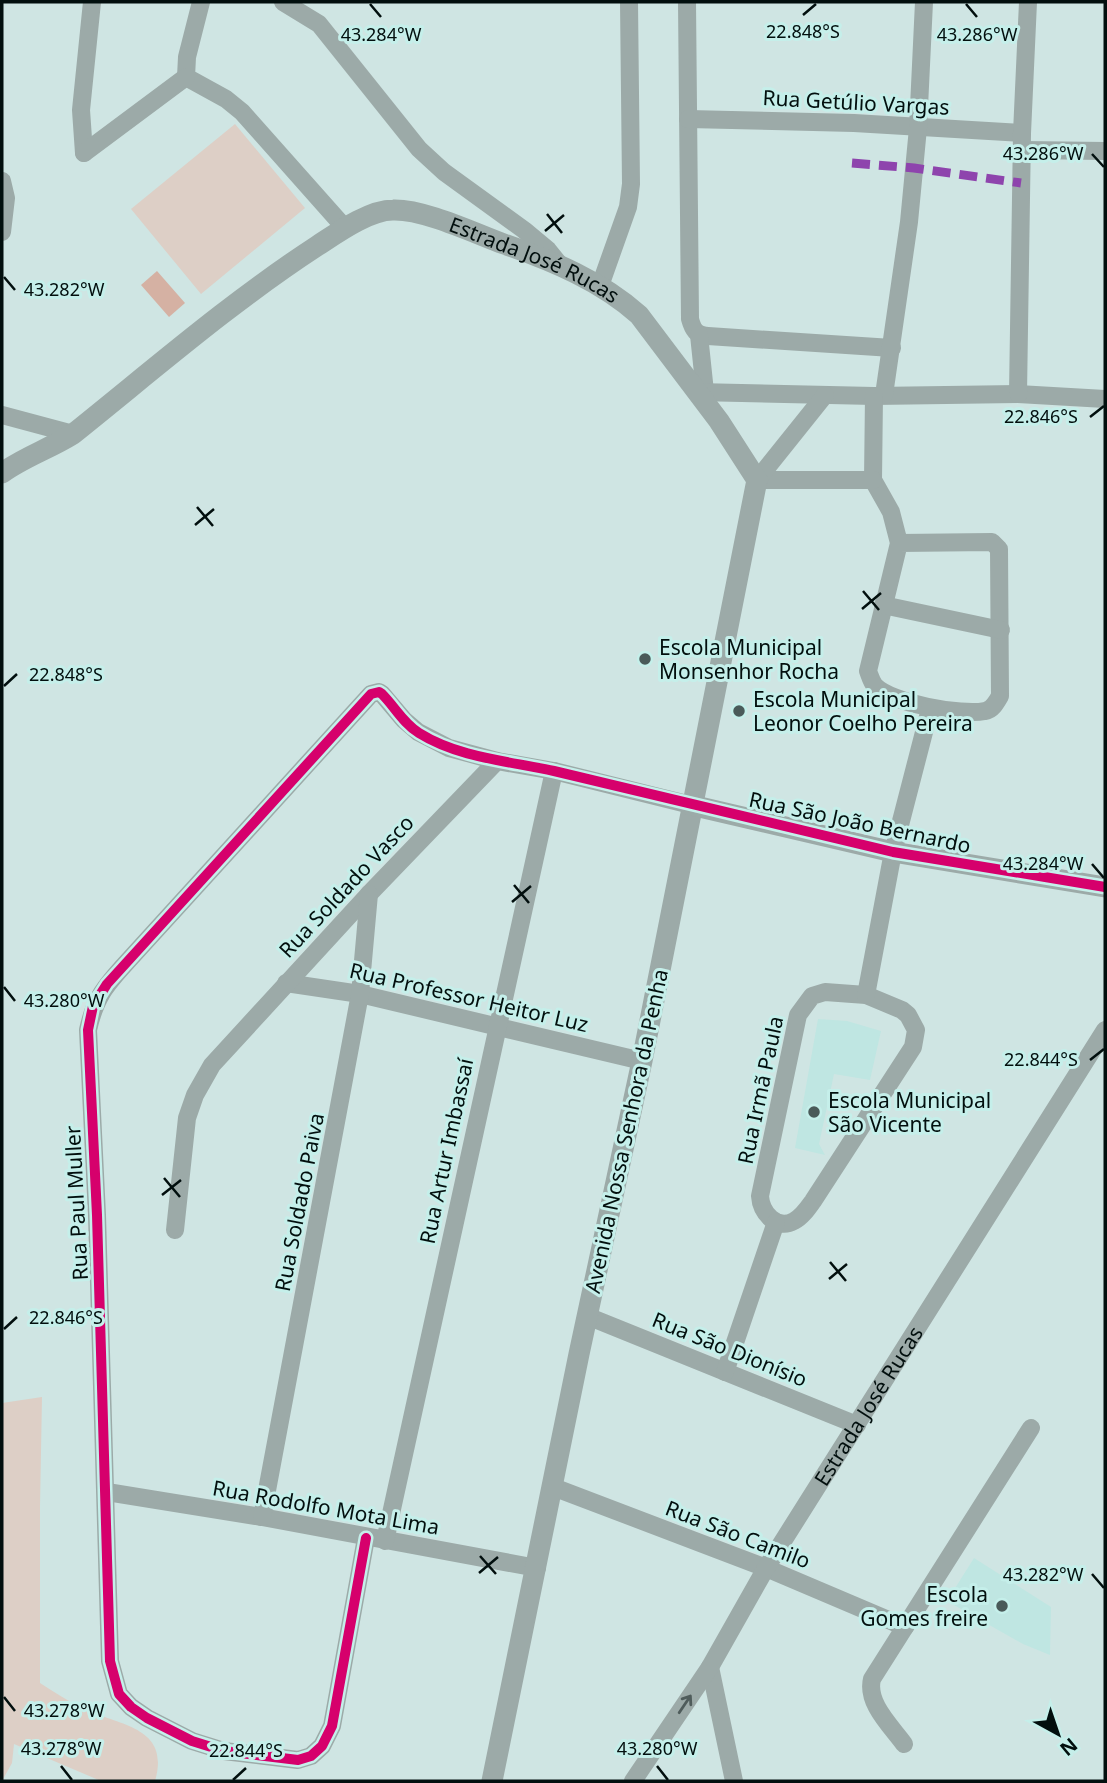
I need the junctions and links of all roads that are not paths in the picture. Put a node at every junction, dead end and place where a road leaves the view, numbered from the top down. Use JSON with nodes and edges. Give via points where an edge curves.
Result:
{"nodes":[{"id":1,"x":92,"y":2,"type":"edge"},
{"id":2,"x":201,"y":2,"type":"edge"},
{"id":3,"x":283,"y":2,"type":"edge"},
{"id":4,"x":629,"y":2,"type":"edge"},
{"id":5,"x":687,"y":2,"type":"edge"},
{"id":6,"x":924,"y":2,"type":"edge"},
{"id":7,"x":1028,"y":2,"type":"edge"},
{"id":8,"x":186,"y":77,"type":"junction"},
{"id":9,"x":688,"y":119,"type":"junction"},
{"id":10,"x":918,"y":128,"type":"junction"},
{"id":11,"x":1022,"y":142,"type":"junction"},
{"id":12,"x":1105,"y":151,"type":"edge"},
{"id":13,"x":2,"y":181,"type":"edge"},
{"id":14,"x":3,"y":212,"type":"edge"},
{"id":15,"x":345,"y":228,"type":"junction"},
{"id":16,"x":2,"y":232,"type":"edge"},
{"id":17,"x":560,"y":265,"type":"junction"},
{"id":18,"x":600,"y":286,"type":"junction"},
{"id":19,"x":704,"y":336,"type":"junction"},
{"id":20,"x":891,"y":348,"type":"junction"},
{"id":21,"x":700,"y":392,"type":"junction"},
{"id":22,"x":1018,"y":394,"type":"junction"},
{"id":23,"x":825,"y":395,"type":"junction"},
{"id":24,"x":879,"y":396,"type":"junction"},
{"id":25,"x":1105,"y":399,"type":"edge"},
{"id":26,"x":2,"y":415,"type":"edge"},
{"id":27,"x":73,"y":434,"type":"junction"},
{"id":28,"x":2,"y":473,"type":"edge"},
{"id":29,"x":757,"y":480,"type":"junction"},
{"id":30,"x":873,"y":480,"type":"junction"},
{"id":31,"x":899,"y":543,"type":"junction"},
{"id":32,"x":883,"y":605,"type":"junction"},
{"id":33,"x":1001,"y":630,"type":"junction"},
{"id":34,"x":929,"y":709,"type":"junction"},
{"id":35,"x":497,"y":761,"type":"junction"},
{"id":36,"x":554,"y":771,"type":"junction"},
{"id":37,"x":691,"y":805,"type":"junction"},
{"id":38,"x":893,"y":852,"type":"junction"},
{"id":39,"x":1105,"y":887,"type":"edge"},
{"id":40,"x":369,"y":894,"type":"junction"},
{"id":41,"x":286,"y":983,"type":"junction"},
{"id":42,"x":360,"y":994,"type":"junction"},
{"id":43,"x":866,"y":995,"type":"junction"},
{"id":44,"x":497,"y":1026,"type":"junction"},
{"id":45,"x":1105,"y":1030,"type":"edge"},
{"id":46,"x":642,"y":1061,"type":"junction"},
{"id":47,"x":776,"y":1222,"type":"junction"},
{"id":48,"x":175,"y":1230,"type":"dead end"},
{"id":49,"x":587,"y":1315,"type":"junction"},
{"id":50,"x":725,"y":1373,"type":"junction"},
{"id":51,"x":857,"y":1425,"type":"junction"},
{"id":52,"x":1031,"y":1428,"type":"dead end"},
{"id":53,"x":553,"y":1487,"type":"junction"},
{"id":54,"x":107,"y":1492,"type":"junction"},
{"id":55,"x":262,"y":1517,"type":"junction"},
{"id":56,"x":366,"y":1538,"type":"junction"},
{"id":57,"x":385,"y":1541,"type":"junction"},
{"id":58,"x":537,"y":1568,"type":"junction"},
{"id":59,"x":766,"y":1568,"type":"junction"},
{"id":60,"x":905,"y":1627,"type":"junction"},
{"id":61,"x":710,"y":1667,"type":"junction"},
{"id":62,"x":904,"y":1744,"type":"dead end"},
{"id":63,"x":492,"y":1781,"type":"edge"},
{"id":64,"x":633,"y":1781,"type":"edge"},
{"id":65,"x":734,"y":1781,"type":"edge"}],
"edges":[{"from":1,"to":8,"type":"street","via":[[81,110],[84,153]]},
{"from":2,"to":8,"type":"street"},
{"from":3,"to":17,"type":"street","via":[[319,24],[419,149],[524,230]]},
{"from":4,"to":18,"type":"street","via":[[630,195]]},
{"from":5,"to":9,"type":"street"},
{"from":6,"to":10,"type":"street"},
{"from":7,"to":11,"type":"street"},
{"from":8,"to":15,"type":"street","via":[[242,112]]},
{"from":9,"to":10,"type":"street","name":"Rua Getúlio Vargas"},
{"from":9,"to":19,"type":"street","via":[[690,319],[693,329]]},
{"from":10,"to":11,"type":"street","name":"Rua Getúlio Vargas"},
{"from":10,"to":20,"type":"street"},
{"from":11,"to":12,"type":"street","name":"Rua Getúlio Vargas"},
{"from":11,"to":22,"type":"street"},
{"from":13,"to":14,"type":"street"},
{"from":14,"to":16,"type":"street"},
{"from":15,"to":17,"type":"street","name":"Estrada José Rucas","via":[[379,213],[407,211]]},
{"from":15,"to":27,"type":"street","name":"Estrada José Rucas","via":[[270,277]]},
{"from":17,"to":18,"type":"street","name":"Estrada José Rucas"},
{"from":18,"to":21,"type":"street","name":"Estrada José Rucas","via":[[639,316]]},
{"from":19,"to":20,"type":"street"},
{"from":19,"to":21,"type":"street"},
{"from":20,"to":24,"type":"street"},
{"from":21,"to":23,"type":"street"},
{"from":21,"to":29,"type":"street","name":"Estrada José Rucas"},
{"from":22,"to":24,"type":"street"},
{"from":22,"to":25,"type":"street"},
{"from":23,"to":24,"type":"street"},
{"from":23,"to":29,"type":"street"},
{"from":24,"to":30,"type":"street"},
{"from":26,"to":27,"type":"street"},
{"from":27,"to":28,"type":"street","name":"Estrada José Rucas"},
{"from":29,"to":30,"type":"street"},
{"from":29,"to":37,"type":"street","name":"Avenida Nossa Senhora da Penha"},
{"from":30,"to":31,"type":"street","via":[[891,512]]},
{"from":31,"to":32,"type":"street"},
{"from":31,"to":33,"type":"street","via":[[995,543],[999,549]]},
{"from":32,"to":33,"type":"street"},
{"from":32,"to":34,"type":"street","via":[[868,671],[871,679],[881,691]]},
{"from":33,"to":34,"type":"street","via":[[1000,696],[995,705],[986,711]]},
{"from":34,"to":38,"type":"street"},
{"from":35,"to":36,"type":"street"},
{"from":35,"to":40,"type":"street","name":"Rua Soldado Vasco"},
{"from":35,"to":54,"type":"street","name":"Rua Paul Muller","via":[[449,748],[418,732],[382,694],[371,694],[107,984],[93,1006],[88,1030]]},
{"from":36,"to":37,"type":"street"},
{"from":36,"to":44,"type":"street","name":"Rua Artur Imbassaí"},
{"from":37,"to":38,"type":"street","name":"Rua São João Bernardo"},
{"from":37,"to":46,"type":"street","name":"Avenida Nossa Senhora da Penha"},
{"from":38,"to":39,"type":"street","name":"Rua São João Bernardo"},
{"from":38,"to":43,"type":"street"},
{"from":40,"to":41,"type":"street","name":"Rua Soldado Vasco"},
{"from":40,"to":42,"type":"street","name":"Rua Soldado Paiva"},
{"from":41,"to":42,"type":"street","name":"Rua Professor Heitor Luz"},
{"from":41,"to":48,"type":"street","name":"Rua Soldado Vasco","via":[[223,1051],[195,1095],[187,1118]]},
{"from":42,"to":44,"type":"street","name":"Rua Professor Heitor Luz"},
{"from":42,"to":55,"type":"street","name":"Rua Soldado Paiva"},
{"from":43,"to":47,"type":"street","name":"Rua Irmã Paula","via":[[825,992],[812,996],[798,1015],[760,1196],[762,1210]]},
{"from":43,"to":47,"type":"street","name":"Rua Irmã Paula","via":[[908,1015],[916,1030],[913,1047],[813,1201],[795,1221]]},
{"from":44,"to":46,"type":"street","name":"Rua Professor Heitor Luz"},
{"from":44,"to":57,"type":"street","name":"Rua Artur Imbassaí"},
{"from":45,"to":51,"type":"street","name":"Estrada José Rucas"},
{"from":46,"to":49,"type":"street","name":"Avenida Nossa Senhora da Penha"},
{"from":47,"to":50,"type":"street"},
{"from":49,"to":50,"type":"street","name":"Rua São Dionísio"},
{"from":49,"to":53,"type":"street","name":"Avenida Nossa Senhora da Penha"},
{"from":50,"to":51,"type":"street","name":"Rua São Dionísio"},
{"from":51,"to":59,"type":"street","name":"Estrada José Rucas"},
{"from":52,"to":60,"type":"street"},
{"from":53,"to":58,"type":"street","name":"Avenida Nossa Senhora da Penha"},
{"from":53,"to":59,"type":"street","name":"Rua São Camilo"},
{"from":54,"to":55,"type":"street","name":"Rua Rodolfo Mota Lima"},
{"from":54,"to":56,"type":"street","name":"Rua Paul Muller","via":[[110,1661],[119,1694],[147,1718],[224,1751],[298,1760],[322,1746],[332,1726]]},
{"from":55,"to":56,"type":"street","name":"Rua Rodolfo Mota Lima"},
{"from":56,"to":57,"type":"street","name":"Rua Rodolfo Mota Lima"},
{"from":57,"to":58,"type":"street","name":"Rua Rodolfo Mota Lima"},
{"from":58,"to":63,"type":"street","name":"Avenida Nossa Senhora da Penha"},
{"from":59,"to":60,"type":"street","name":"Rua São Camilo"},
{"from":59,"to":61,"type":"street","name":"Estrada José Rucas"},
{"from":60,"to":62,"type":"street","via":[[870,1687],[880,1712]]},
{"from":64,"to":61,"type":"street","name":"Estrada José Rucas","one_way":true},
{"from":61,"to":65,"type":"street"}]}
